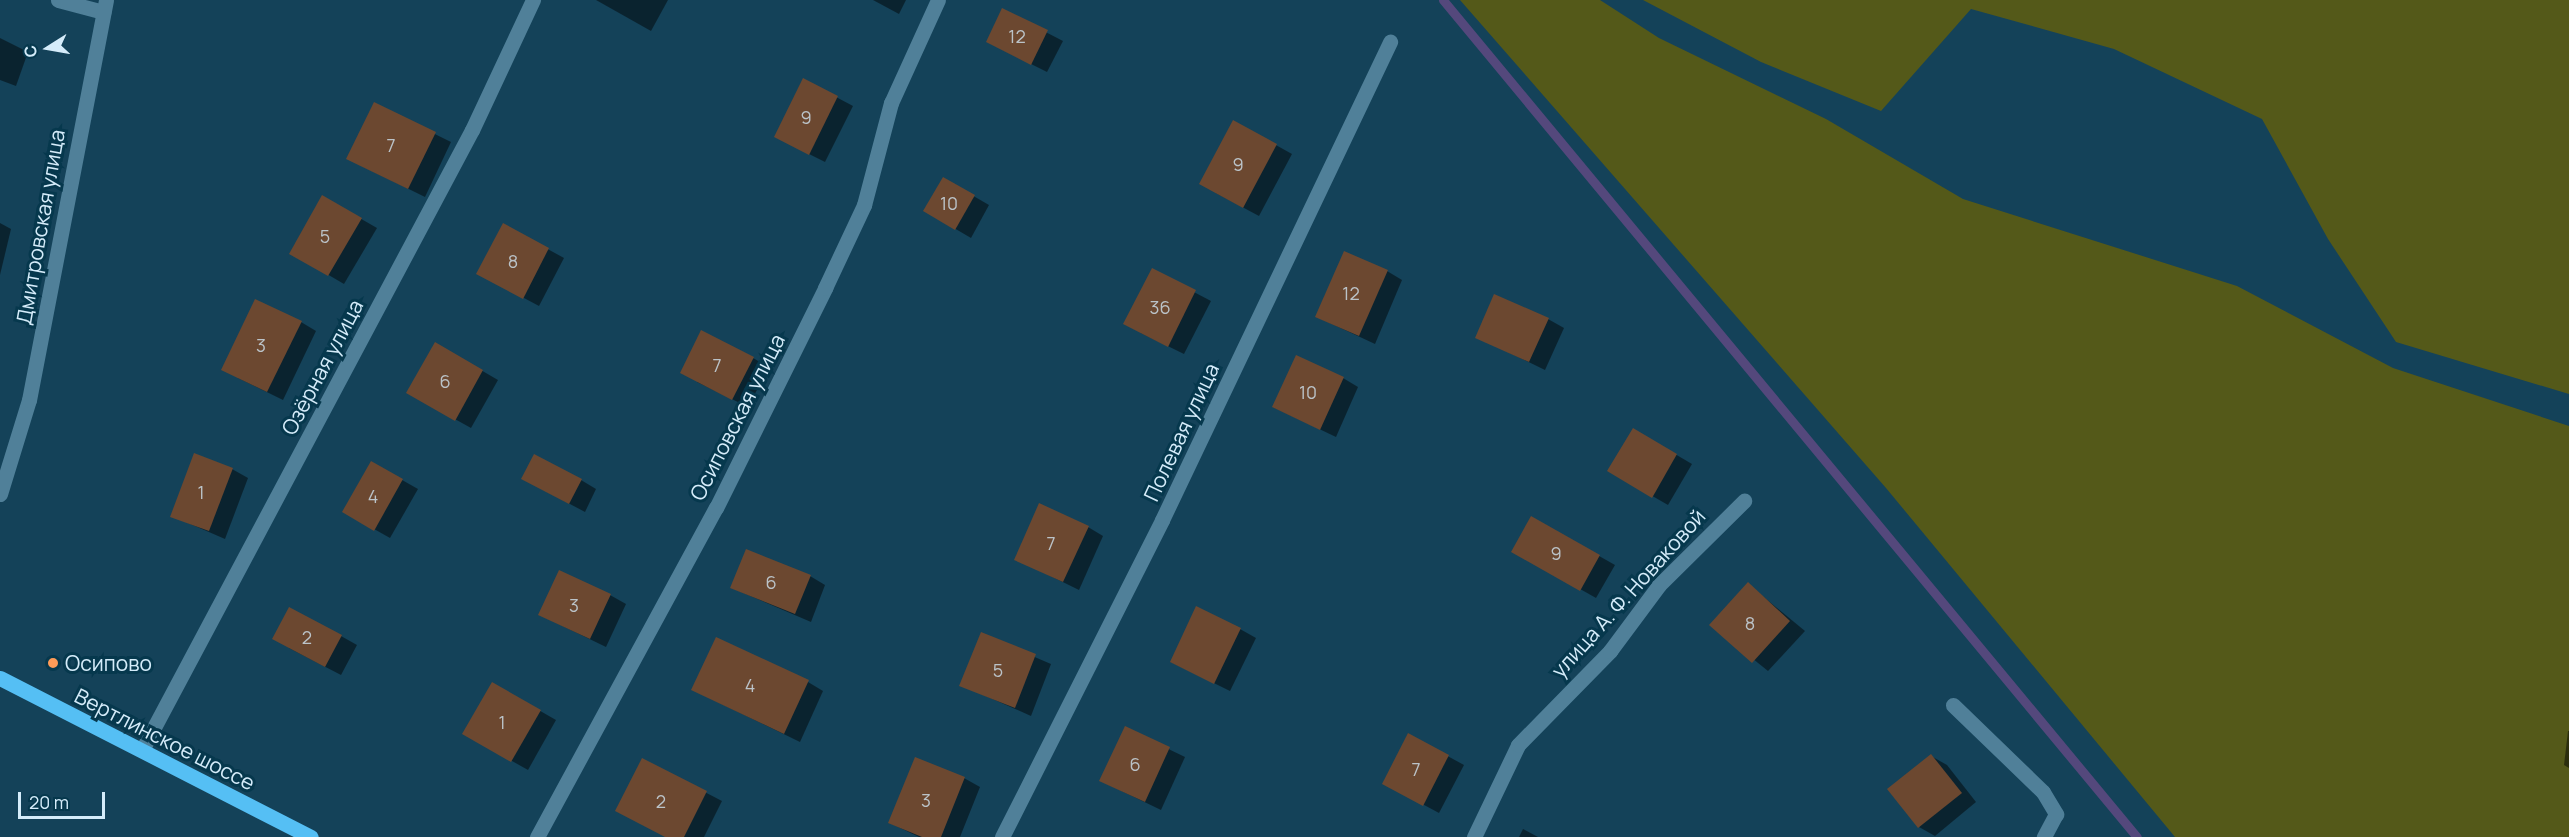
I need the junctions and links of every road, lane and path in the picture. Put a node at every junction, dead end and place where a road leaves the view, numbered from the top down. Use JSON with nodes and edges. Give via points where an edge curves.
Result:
{"nodes":[{"id":1,"x":58,"y":0,"type":"edge"},
{"id":2,"x":533,"y":0,"type":"edge"},
{"id":3,"x":938,"y":0,"type":"edge"},
{"id":4,"x":104,"y":6,"type":"edge"},
{"id":5,"x":1390,"y":42,"type":"dead end"},
{"id":6,"x":0,"y":494,"type":"edge"},
{"id":7,"x":1744,"y":501,"type":"dead end"},
{"id":8,"x":0,"y":678,"type":"edge"},
{"id":9,"x":1953,"y":705,"type":"dead end"},
{"id":10,"x":142,"y":750,"type":"junction"},
{"id":11,"x":311,"y":837,"type":"edge"},
{"id":12,"x":537,"y":837,"type":"edge"},
{"id":13,"x":1002,"y":837,"type":"edge"},
{"id":14,"x":1474,"y":837,"type":"edge"},
{"id":15,"x":2044,"y":837,"type":"edge"}],
"edges":[{"from":1,"to":4,"type":"street"},
{"from":2,"to":10,"type":"street","name":"Озёрная улица","via":[[472,130]]},
{"from":3,"to":12,"type":"street","name":"Осиповская улица","via":[[891,103],[864,205],[825,288],[716,508]]},
{"from":4,"to":6,"type":"street","name":"Дмитровская улица","via":[[29,400]]},
{"from":5,"to":13,"type":"street","name":"Полевая улица","via":[[1162,520]]},
{"from":7,"to":14,"type":"street","name":"улица А. Ф. Новаковой","via":[[1680,561],[1610,651],[1518,745]]},
{"from":8,"to":10,"type":"main road","name":"Вертлинское шоссе"},
{"from":9,"to":15,"type":"street","via":[[2043,792],[2056,814]]},
{"from":10,"to":11,"type":"main road","name":"Вертлинское шоссе"}]}
